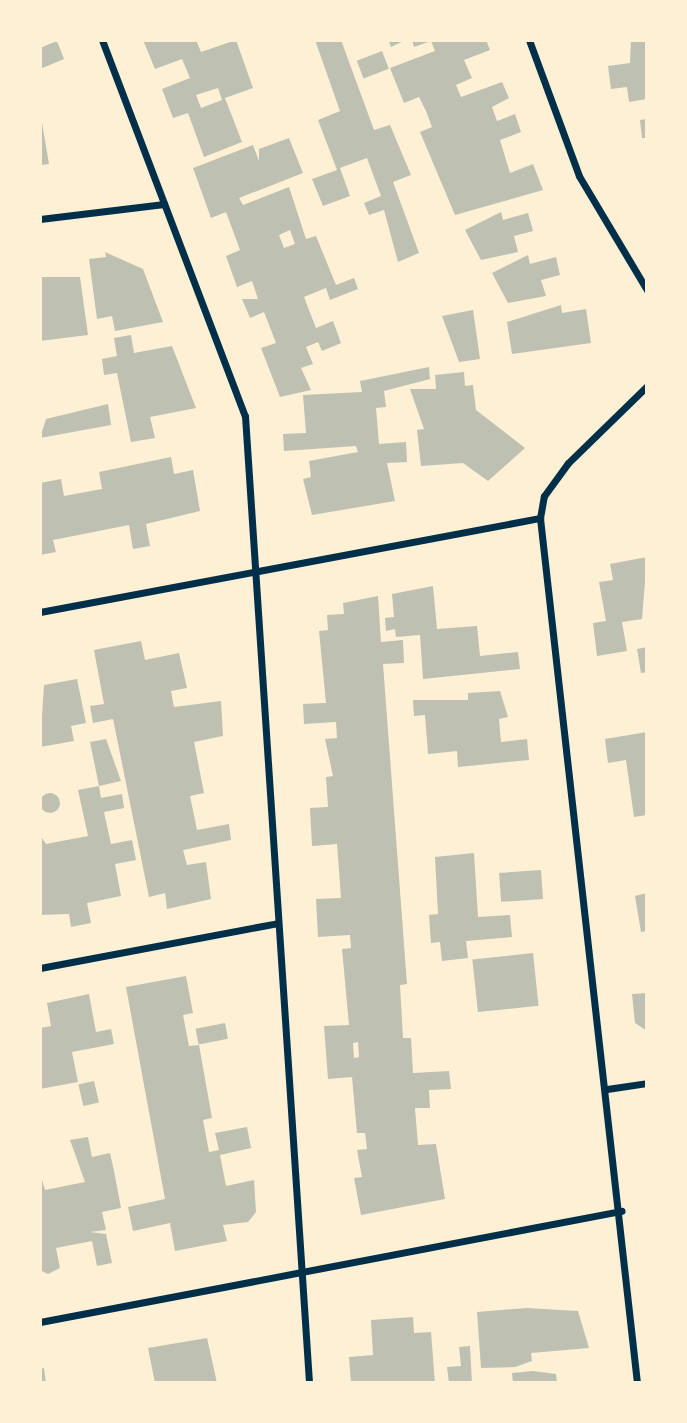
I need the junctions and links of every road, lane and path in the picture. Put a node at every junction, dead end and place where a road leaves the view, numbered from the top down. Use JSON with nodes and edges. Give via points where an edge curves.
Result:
{"nodes":[{"id":1,"x":103,"y":40,"type":"edge"},
{"id":2,"x":529,"y":40,"type":"edge"},
{"id":3,"x":164,"y":204,"type":"junction"},
{"id":4,"x":40,"y":219,"type":"edge"},
{"id":5,"x":647,"y":290,"type":"edge"},
{"id":6,"x":647,"y":386,"type":"edge"},
{"id":7,"x":540,"y":518,"type":"junction"},
{"id":8,"x":255,"y":572,"type":"junction"},
{"id":9,"x":40,"y":612,"type":"edge"},
{"id":10,"x":278,"y":923,"type":"junction"},
{"id":11,"x":40,"y":968,"type":"edge"},
{"id":12,"x":647,"y":1083,"type":"edge"},
{"id":13,"x":607,"y":1089,"type":"junction"},
{"id":14,"x":621,"y":1211,"type":"junction"},
{"id":15,"x":301,"y":1272,"type":"junction"},
{"id":16,"x":40,"y":1322,"type":"edge"},
{"id":17,"x":309,"y":1383,"type":"edge"},
{"id":18,"x":637,"y":1383,"type":"edge"}],
"edges":[{"from":1,"to":3,"type":"street"},
{"from":2,"to":5,"type":"street","via":[[579,176]]},
{"from":3,"to":4,"type":"street"},
{"from":3,"to":8,"type":"street","via":[[244,416]]},
{"from":6,"to":7,"type":"street","via":[[568,463],[544,496]]},
{"from":7,"to":8,"type":"street"},
{"from":7,"to":13,"type":"street"},
{"from":8,"to":9,"type":"street"},
{"from":8,"to":10,"type":"street"},
{"from":10,"to":11,"type":"street"},
{"from":10,"to":15,"type":"street"},
{"from":12,"to":13,"type":"street"},
{"from":13,"to":14,"type":"street"},
{"from":14,"to":15,"type":"street"},
{"from":14,"to":18,"type":"street"},
{"from":15,"to":16,"type":"street"},
{"from":15,"to":17,"type":"street"}]}
